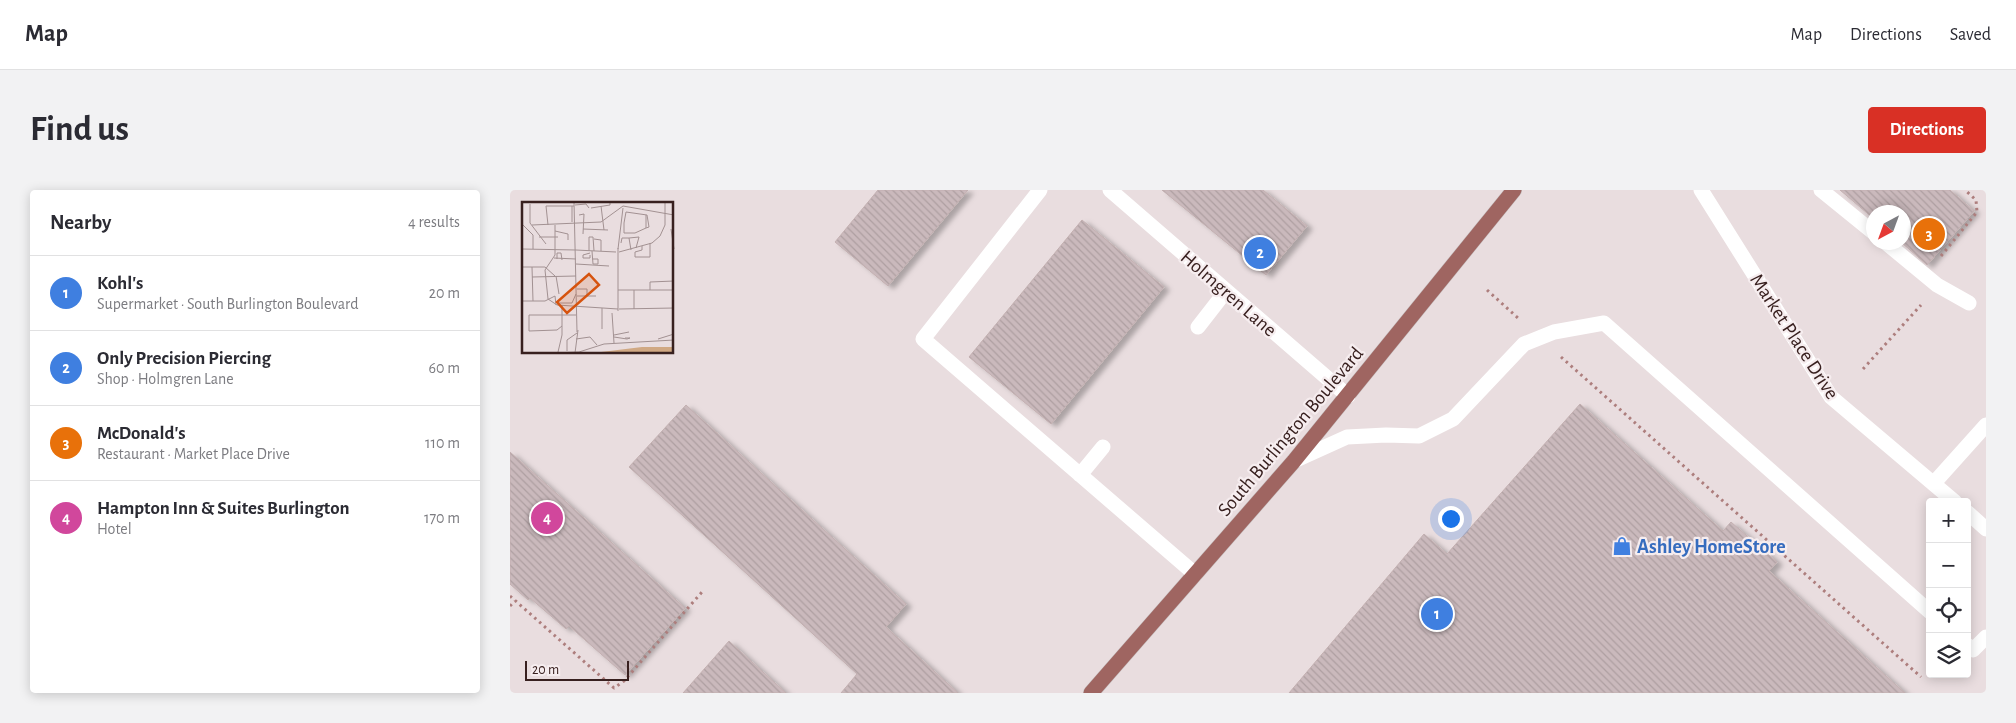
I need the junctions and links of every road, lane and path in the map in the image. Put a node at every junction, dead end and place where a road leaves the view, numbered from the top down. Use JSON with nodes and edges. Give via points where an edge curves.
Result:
{"nodes":[{"id":1,"x":1040,"y":190,"type":"edge"},
{"id":2,"x":1514,"y":190,"type":"edge"},
{"id":3,"x":1702,"y":190,"type":"edge"},
{"id":4,"x":1821,"y":190,"type":"edge"},
{"id":5,"x":1965,"y":190,"type":"edge"},
{"id":6,"x":1118,"y":193,"type":"edge"},
{"id":7,"x":1866,"y":227,"type":"edge"},
{"id":8,"x":1895,"y":250,"type":"edge"},
{"id":9,"x":1940,"y":257,"type":"dead end"},
{"id":10,"x":1226,"y":290,"type":"junction"},
{"id":11,"x":1487,"y":290,"type":"dead end"},
{"id":12,"x":1924,"y":301,"type":"dead end"},
{"id":13,"x":1969,"y":303,"type":"dead end"},
{"id":14,"x":1522,"y":321,"type":"dead end"},
{"id":15,"x":1198,"y":327,"type":"dead end"},
{"id":16,"x":1557,"y":354,"type":"dead end"},
{"id":17,"x":1863,"y":369,"type":"dead end"},
{"id":18,"x":1348,"y":396,"type":"junction"},
{"id":19,"x":1986,"y":425,"type":"edge"},
{"id":20,"x":1103,"y":447,"type":"dead end"},
{"id":21,"x":1294,"y":461,"type":"junction"},
{"id":22,"x":1080,"y":475,"type":"junction"},
{"id":23,"x":1934,"y":483,"type":"junction"},
{"id":24,"x":1951,"y":498,"type":"edge"},
{"id":25,"x":1971,"y":516,"type":"edge"},
{"id":26,"x":1986,"y":529,"type":"edge"},
{"id":27,"x":1195,"y":574,"type":"junction"},
{"id":28,"x":702,"y":592,"type":"dead end"},
{"id":29,"x":510,"y":596,"type":"edge"},
{"id":30,"x":515,"y":601,"type":"junction"},
{"id":31,"x":510,"y":606,"type":"edge"},
{"id":32,"x":1926,"y":608,"type":"edge"},
{"id":33,"x":1986,"y":637,"type":"edge"},
{"id":34,"x":1971,"y":648,"type":"edge"},
{"id":35,"x":1921,"y":677,"type":"dead end"},
{"id":36,"x":1091,"y":693,"type":"edge"}],
"edges":[{"from":1,"to":22,"type":"street","via":[[924,339]]},
{"from":2,"to":18,"type":"main road","name":"South Burlington Boulevard"},
{"from":3,"to":23,"type":"street","name":"Market Place Drive","via":[[1832,397]]},
{"from":4,"to":7,"type":"street"},
{"from":5,"to":9,"type":"path","via":[[1976,200],[1977,212]]},
{"from":6,"to":10,"type":"street","name":"Holmgren Lane"},
{"from":8,"to":13,"type":"street","via":[[1937,285]]},
{"from":10,"to":15,"type":"street"},
{"from":10,"to":18,"type":"street","name":"Holmgren Lane"},
{"from":11,"to":14,"type":"path"},
{"from":12,"to":17,"type":"path"},
{"from":16,"to":35,"type":"path"},
{"from":18,"to":21,"type":"main road","name":"South Burlington Boulevard"},
{"from":19,"to":23,"type":"street"},
{"from":20,"to":22,"type":"street"},
{"from":21,"to":27,"type":"main road","name":"South Burlington Boulevard"},
{"from":21,"to":32,"type":"street","via":[[1347,437],[1418,436],[1453,419],[1524,344],[1554,332],[1604,323]]},
{"from":22,"to":27,"type":"street"},
{"from":23,"to":24,"type":"street","name":"Market Place Drive"},
{"from":25,"to":26,"type":"street"},
{"from":27,"to":36,"type":"main road","name":"South Burlington Boulevard"},
{"from":28,"to":30,"type":"path","via":[[624,681],[614,688]]},
{"from":29,"to":30,"type":"path"},
{"from":30,"to":31,"type":"path"},
{"from":33,"to":34,"type":"street","via":[[1973,650]]}]}
